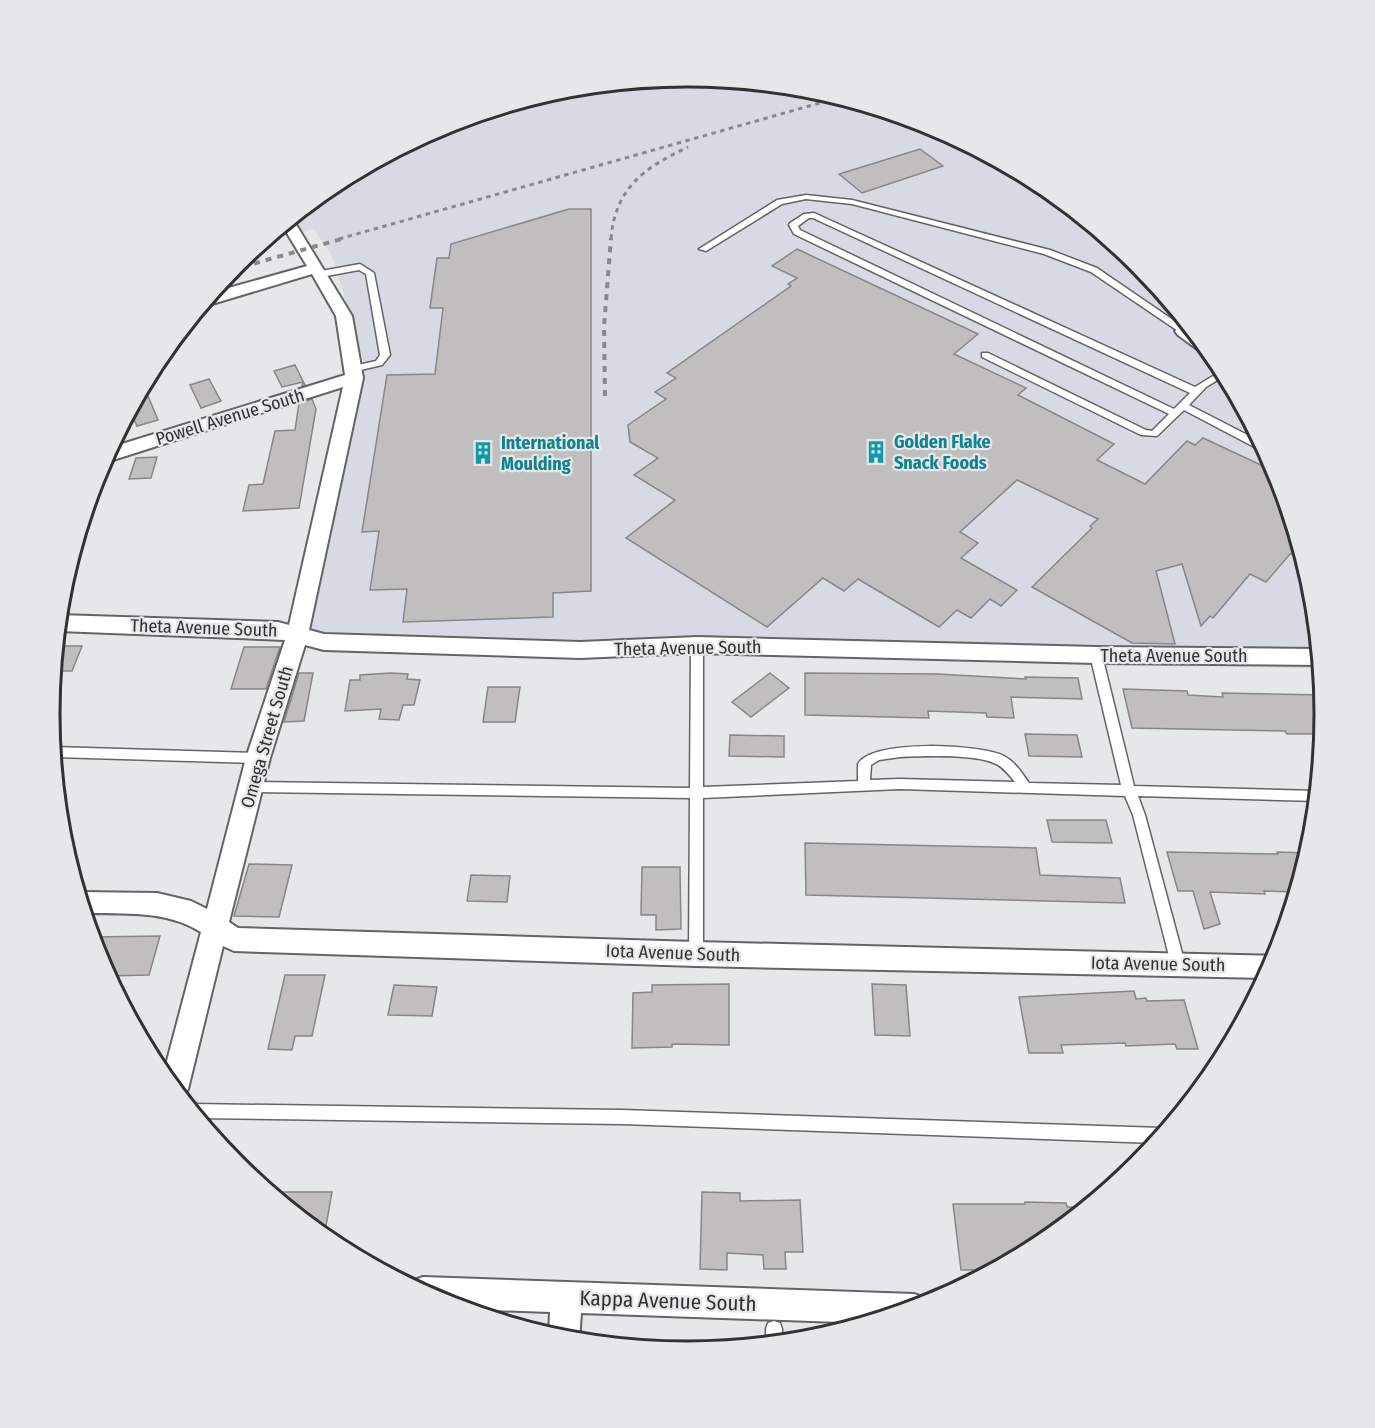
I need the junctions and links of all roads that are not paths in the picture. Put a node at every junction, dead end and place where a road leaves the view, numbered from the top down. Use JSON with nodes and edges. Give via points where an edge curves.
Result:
{"nodes":[{"id":1,"x":292,"y":228,"type":"edge"},
{"id":2,"x":703,"y":249,"type":"dead end"},
{"id":3,"x":319,"y":271,"type":"junction"},
{"id":4,"x":219,"y":297,"type":"edge"},
{"id":5,"x":1177,"y":322,"type":"edge"},
{"id":6,"x":985,"y":356,"type":"dead end"},
{"id":7,"x":353,"y":373,"type":"junction"},
{"id":8,"x":1217,"y":378,"type":"edge"},
{"id":9,"x":1197,"y":392,"type":"junction"},
{"id":10,"x":1179,"y":410,"type":"junction"},
{"id":11,"x":1253,"y":443,"type":"edge"},
{"id":12,"x":118,"y":452,"type":"edge"},
{"id":13,"x":67,"y":623,"type":"edge"},
{"id":14,"x":298,"y":634,"type":"junction"},
{"id":15,"x":698,"y":645,"type":"junction"},
{"id":16,"x":1096,"y":655,"type":"junction"},
{"id":17,"x":1312,"y":657,"type":"edge"},
{"id":18,"x":61,"y":752,"type":"edge"},
{"id":19,"x":258,"y":758,"type":"junction"},
{"id":20,"x":864,"y":785,"type":"junction"},
{"id":21,"x":252,"y":787,"type":"junction"},
{"id":22,"x":1025,"y":787,"type":"junction"},
{"id":23,"x":1130,"y":792,"type":"junction"},
{"id":24,"x":695,"y":793,"type":"junction"},
{"id":25,"x":1310,"y":796,"type":"edge"},
{"id":26,"x":89,"y":902,"type":"edge"},
{"id":27,"x":216,"y":929,"type":"junction"},
{"id":28,"x":696,"y":954,"type":"junction"},
{"id":29,"x":1178,"y":964,"type":"junction"},
{"id":30,"x":1262,"y":966,"type":"edge"},
{"id":31,"x":177,"y":1078,"type":"edge"},
{"id":32,"x":202,"y":1111,"type":"edge"},
{"id":33,"x":1152,"y":1136,"type":"edge"},
{"id":34,"x":444,"y":1293,"type":"edge"},
{"id":35,"x":567,"y":1297,"type":"junction"},
{"id":36,"x":889,"y":1308,"type":"edge"},
{"id":37,"x":565,"y":1329,"type":"edge"}],
"edges":[{"from":1,"to":3,"type":"street","name":"Omega Street South"},
{"from":2,"to":5,"type":"lane","via":[[780,202],[806,197],[852,202],[1047,252],[1094,270]]},
{"from":3,"to":4,"type":"street"},
{"from":3,"to":7,"type":"street","name":"Omega Street South","via":[[344,316]]},
{"from":3,"to":7,"type":"lane","via":[[360,267],[370,273],[386,355],[379,363]]},
{"from":6,"to":10,"type":"lane","via":[[1144,433],[1154,434]]},
{"from":7,"to":12,"type":"street","name":"Powell Avenue South"},
{"from":7,"to":14,"type":"street","name":"Omega Street South"},
{"from":8,"to":9,"type":"lane"},
{"from":9,"to":10,"type":"lane"},
{"from":9,"to":10,"type":"lane","via":[[814,215],[794,225],[797,232]]},
{"from":10,"to":11,"type":"lane"},
{"from":13,"to":14,"type":"street","name":"Theta Avenue South","via":[[278,630]]},
{"from":14,"to":15,"type":"street","name":"Theta Avenue South","via":[[324,642],[568,649]]},
{"from":14,"to":19,"type":"street","name":"Omega Street South"},
{"from":15,"to":16,"type":"street","name":"Theta Avenue South"},
{"from":15,"to":24,"type":"lane"},
{"from":16,"to":17,"type":"street","name":"Theta Avenue South"},
{"from":16,"to":23,"type":"lane"},
{"from":18,"to":19,"type":"lane"},
{"from":19,"to":21,"type":"street","name":"Omega Street South"},
{"from":20,"to":22,"type":"lane"},
{"from":20,"to":22,"type":"lane","via":[[864,764],[897,752],[997,758],[1010,767]]},
{"from":20,"to":24,"type":"lane"},
{"from":21,"to":24,"type":"lane"},
{"from":21,"to":27,"type":"street","name":"Omega Street South"},
{"from":22,"to":23,"type":"lane"},
{"from":23,"to":25,"type":"lane"},
{"from":23,"to":29,"type":"lane"},
{"from":24,"to":28,"type":"lane"},
{"from":26,"to":27,"type":"street","name":"Iota Avenue South","via":[[157,904],[191,912]]},
{"from":27,"to":28,"type":"street","name":"Iota Avenue South","via":[[234,939]]},
{"from":27,"to":31,"type":"street","name":"Omega Street South"},
{"from":28,"to":29,"type":"street","name":"Iota Avenue South"},
{"from":29,"to":30,"type":"street","name":"Iota Avenue South"},
{"from":32,"to":33,"type":"lane","via":[[622,1117]]},
{"from":34,"to":35,"type":"street","name":"Kappa Avenue South"},
{"from":35,"to":36,"type":"street","name":"Kappa Avenue South"},
{"from":35,"to":37,"type":"street"}]}
